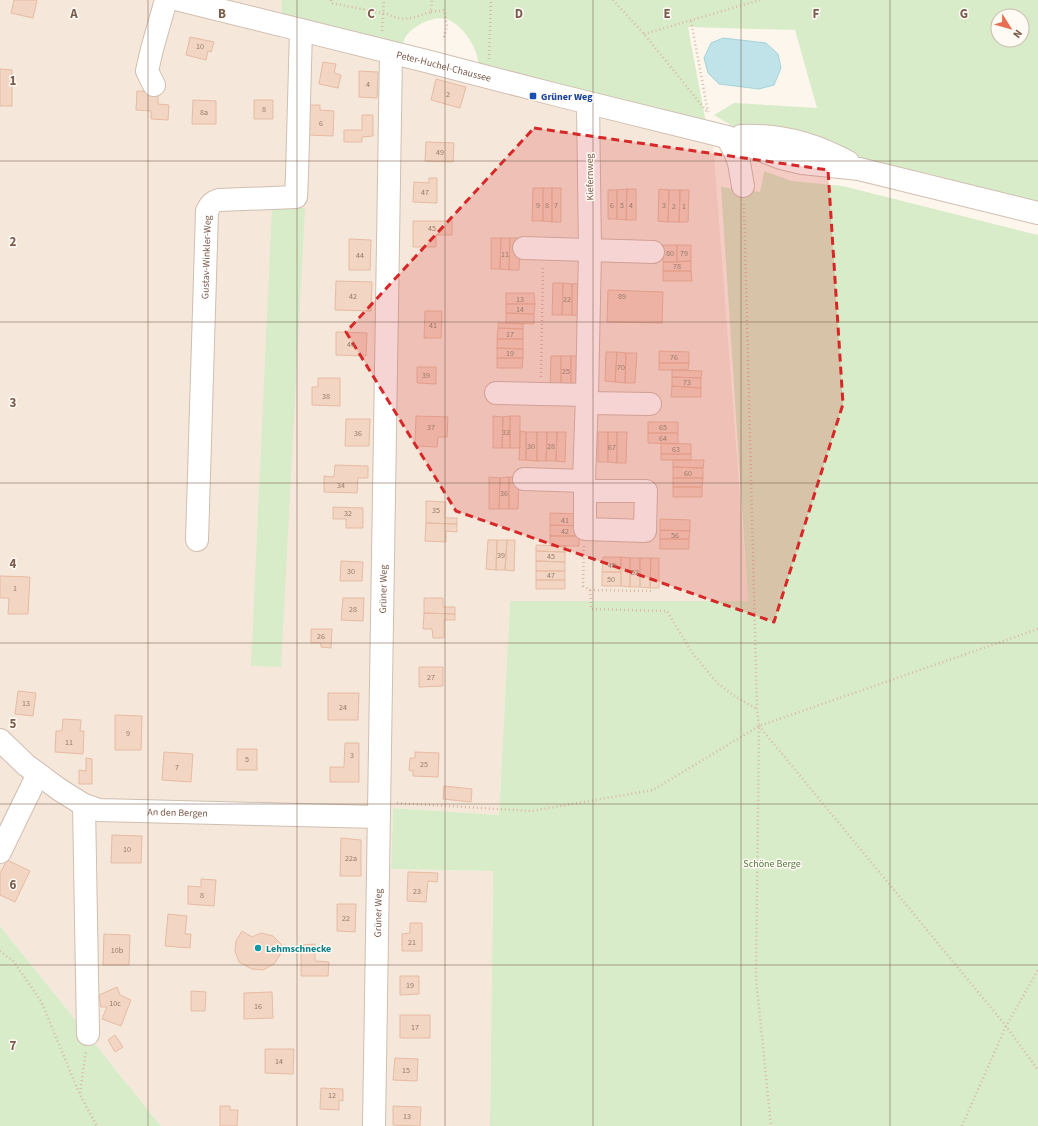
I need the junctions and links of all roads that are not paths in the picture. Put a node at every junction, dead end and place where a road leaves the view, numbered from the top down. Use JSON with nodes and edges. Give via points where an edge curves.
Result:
{"nodes":[{"id":1,"x":178,"y":0,"type":"edge"},
{"id":2,"x":301,"y":30,"type":"junction"},
{"id":3,"x":392,"y":52,"type":"junction"},
{"id":4,"x":154,"y":85,"type":"dead end"},
{"id":5,"x":588,"y":103,"type":"junction"},
{"id":6,"x":718,"y":135,"type":"junction"},
{"id":7,"x":743,"y":186,"type":"road end"},
{"id":8,"x":1038,"y":213,"type":"edge"},
{"id":9,"x":534,"y":249,"type":"road end"},
{"id":10,"x":590,"y":251,"type":"junction"},
{"id":11,"x":653,"y":252,"type":"dead end"},
{"id":12,"x":496,"y":393,"type":"dead end"},
{"id":13,"x":587,"y":399,"type":"junction"},
{"id":14,"x":650,"y":404,"type":"dead end"},
{"id":15,"x":524,"y":479,"type":"dead end"},
{"id":16,"x":584,"y":486,"type":"junction"},
{"id":17,"x":197,"y":540,"type":"dead end"},
{"id":18,"x":0,"y":740,"type":"edge"},
{"id":19,"x":38,"y":774,"type":"junction"},
{"id":20,"x":84,"y":805,"type":"junction"},
{"id":21,"x":380,"y":810,"type":"junction"},
{"id":22,"x":0,"y":852,"type":"edge"},
{"id":23,"x":88,"y":1034,"type":"road end"},
{"id":24,"x":374,"y":1126,"type":"edge"}],
"edges":[{"from":1,"to":2,"type":"street","name":"Peter-Huchel-Chaussee"},
{"from":1,"to":4,"type":"street","via":[[152,49],[147,71]]},
{"from":2,"to":3,"type":"street","name":"Peter-Huchel-Chaussee"},
{"from":2,"to":17,"type":"street","name":"Gustav-Winkler-Weg","via":[[296,197],[219,200],[214,201],[207,211]]},
{"from":3,"to":5,"type":"street","name":"Peter-Huchel-Chaussee"},
{"from":3,"to":21,"type":"street","name":"Grüner Weg"},
{"from":5,"to":6,"type":"street","name":"Peter-Huchel-Chaussee"},
{"from":5,"to":10,"type":"street","name":"Kiefernweg"},
{"from":6,"to":7,"type":"street","via":[[735,152]]},
{"from":6,"to":8,"type":"street","name":"Peter-Huchel-Chaussee","via":[[788,160],[859,169]]},
{"from":9,"to":10,"type":"street"},
{"from":10,"to":11,"type":"street"},
{"from":10,"to":13,"type":"street","name":"Kiefernweg"},
{"from":12,"to":13,"type":"street"},
{"from":13,"to":14,"type":"street"},
{"from":13,"to":16,"type":"street","name":"Kiefernweg"},
{"from":15,"to":16,"type":"street"},
{"from":16,"to":16,"type":"street","name":"Kiefernweg","via":[[646,492],[645,531],[585,529]]},
{"from":18,"to":19,"type":"street","name":"An den Bergen"},
{"from":19,"to":20,"type":"street","name":"An den Bergen"},
{"from":19,"to":22,"type":"street"},
{"from":20,"to":21,"type":"street","name":"An den Bergen","via":[[99,810]]},
{"from":20,"to":23,"type":"street"},
{"from":21,"to":24,"type":"street","name":"Grüner Weg"}]}
